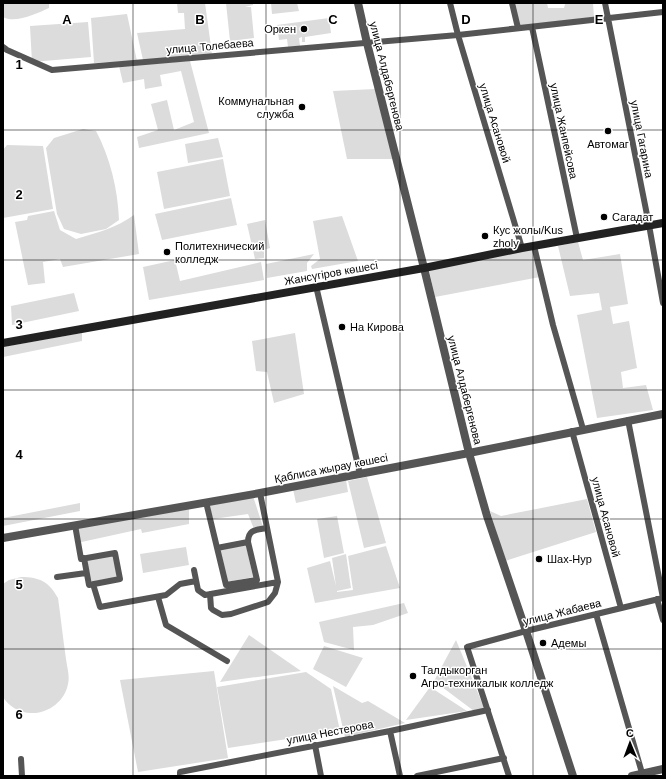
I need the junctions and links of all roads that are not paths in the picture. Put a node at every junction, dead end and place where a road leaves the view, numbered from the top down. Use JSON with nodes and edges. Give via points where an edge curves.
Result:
{"nodes":[{"id":1,"x":358,"y":3,"type":"edge"},
{"id":2,"x":450,"y":3,"type":"edge"},
{"id":3,"x":512,"y":3,"type":"edge"},
{"id":4,"x":605,"y":3,"type":"edge"},
{"id":5,"x":663,"y":12,"type":"edge"},
{"id":6,"x":608,"y":19,"type":"junction"},
{"id":7,"x":532,"y":27,"type":"junction"},
{"id":8,"x":518,"y":28,"type":"junction"},
{"id":9,"x":458,"y":35,"type":"junction"},
{"id":10,"x":367,"y":43,"type":"junction"},
{"id":11,"x":3,"y":47,"type":"edge"},
{"id":12,"x":663,"y":223,"type":"edge"},
{"id":13,"x":649,"y":225,"type":"junction"},
{"id":14,"x":577,"y":238,"type":"junction"},
{"id":15,"x":534,"y":246,"type":"junction"},
{"id":16,"x":522,"y":248,"type":"junction"},
{"id":17,"x":424,"y":268,"type":"junction"},
{"id":18,"x":316,"y":286,"type":"junction"},
{"id":19,"x":663,"y":303,"type":"edge"},
{"id":20,"x":3,"y":343,"type":"edge"},
{"id":21,"x":663,"y":414,"type":"edge"},
{"id":22,"x":628,"y":420,"type":"junction"},
{"id":23,"x":583,"y":429,"type":"junction"},
{"id":24,"x":572,"y":431,"type":"junction"},
{"id":25,"x":469,"y":453,"type":"junction"},
{"id":26,"x":360,"y":474,"type":"junction"},
{"id":27,"x":260,"y":493,"type":"junction"},
{"id":28,"x":206,"y":502,"type":"junction"},
{"id":29,"x":75,"y":525,"type":"junction"},
{"id":30,"x":267,"y":528,"type":"junction"},
{"id":31,"x":3,"y":538,"type":"edge"},
{"id":32,"x":248,"y":542,"type":"junction"},
{"id":33,"x":217,"y":548,"type":"junction"},
{"id":34,"x":84,"y":558,"type":"junction"},
{"id":35,"x":194,"y":570,"type":"dead end"},
{"id":36,"x":86,"y":573,"type":"junction"},
{"id":37,"x":57,"y":577,"type":"dead end"},
{"id":38,"x":196,"y":581,"type":"junction"},
{"id":39,"x":278,"y":582,"type":"junction"},
{"id":40,"x":93,"y":584,"type":"junction"},
{"id":41,"x":210,"y":594,"type":"junction"},
{"id":42,"x":158,"y":597,"type":"junction"},
{"id":43,"x":661,"y":599,"type":"edge"},
{"id":44,"x":620,"y":608,"type":"junction"},
{"id":45,"x":596,"y":614,"type":"junction"},
{"id":46,"x":663,"y":620,"type":"edge"},
{"id":47,"x":526,"y":631,"type":"junction"},
{"id":48,"x":227,"y":661,"type":"dead end"},
{"id":49,"x":488,"y":710,"type":"junction"},
{"id":50,"x":390,"y":731,"type":"junction"},
{"id":51,"x":315,"y":745,"type":"junction"},
{"id":52,"x":504,"y":758,"type":"junction"},
{"id":53,"x":21,"y":759,"type":"dead end"},
{"id":54,"x":663,"y":769,"type":"edge"},
{"id":55,"x":642,"y":773,"type":"junction"},
{"id":56,"x":22,"y":776,"type":"edge"},
{"id":57,"x":180,"y":776,"type":"edge"},
{"id":58,"x":322,"y":776,"type":"edge"},
{"id":59,"x":400,"y":776,"type":"edge"},
{"id":60,"x":417,"y":776,"type":"edge"},
{"id":61,"x":509,"y":776,"type":"edge"},
{"id":62,"x":573,"y":776,"type":"edge"},
{"id":63,"x":632,"y":776,"type":"edge"}],
"edges":[{"from":1,"to":10,"type":"street","name":"улица Алдабергенова"},
{"from":2,"to":9,"type":"street","name":"улица Асановой"},
{"from":3,"to":8,"type":"street"},
{"from":4,"to":6,"type":"street","name":"улица Гагарина"},
{"from":5,"to":6,"type":"street","name":"улица Толебаева"},
{"from":6,"to":7,"type":"street","name":"улица Толебаева"},
{"from":6,"to":13,"type":"street","name":"улица Гагарина"},
{"from":7,"to":8,"type":"street","name":"улица Толебаева"},
{"from":7,"to":14,"type":"street","name":"улица Жанпейсова"},
{"from":8,"to":9,"type":"street","name":"улица Толебаева"},
{"from":9,"to":10,"type":"street","name":"улица Толебаева"},
{"from":9,"to":16,"type":"street","name":"улица Асановой"},
{"from":10,"to":11,"type":"street","name":"улица Толебаева","via":[[52,70]]},
{"from":10,"to":17,"type":"street","name":"улица Алдабергенова"},
{"from":12,"to":13,"type":"main road","name":"Жансүгіров көшесі"},
{"from":13,"to":14,"type":"main road","name":"Жансүгіров көшесі"},
{"from":13,"to":19,"type":"street","name":"улица Гагарина"},
{"from":14,"to":15,"type":"main road","name":"Жансүгіров көшесі"},
{"from":15,"to":16,"type":"main road","name":"Жансүгіров көшесі"},
{"from":15,"to":23,"type":"street","via":[[553,325]]},
{"from":16,"to":17,"type":"main road","name":"Жансүгіров көшесі"},
{"from":17,"to":18,"type":"main road","name":"Жансүгіров көшесі"},
{"from":17,"to":25,"type":"street","name":"улица Алдабергенова"},
{"from":18,"to":20,"type":"main road","name":"Жансүгіров көшесі"},
{"from":18,"to":26,"type":"street"},
{"from":21,"to":22,"type":"street","name":"Қаблиса жырау көшесі"},
{"from":22,"to":23,"type":"street","name":"Қаблиса жырау көшесі"},
{"from":22,"to":43,"type":"street"},
{"from":23,"to":24,"type":"street","name":"Қаблиса жырау көшесі"},
{"from":24,"to":25,"type":"street","name":"Қаблиса жырау көшесі"},
{"from":24,"to":44,"type":"street","name":"улица Асановой"},
{"from":25,"to":26,"type":"street","name":"Қаблиса жырау көшесі"},
{"from":25,"to":47,"type":"street","name":"улица Алдабергенова","via":[[487,516]]},
{"from":26,"to":27,"type":"street","name":"Қаблиса жырау көшесі"},
{"from":27,"to":28,"type":"street","name":"Қаблиса жырау көшесі"},
{"from":27,"to":30,"type":"street"},
{"from":28,"to":29,"type":"street","name":"Қаблиса жырау көшесі"},
{"from":28,"to":33,"type":"street"},
{"from":29,"to":31,"type":"street","name":"Қаблиса жырау көшесі"},
{"from":29,"to":34,"type":"street","via":[[81,559]]},
{"from":30,"to":32,"type":"street","via":[[254,530],[248,537]]},
{"from":30,"to":39,"type":"street"},
{"from":32,"to":33,"type":"street"},
{"from":32,"to":33,"type":"street","via":[[257,580],[226,585]]},
{"from":34,"to":36,"type":"street"},
{"from":34,"to":40,"type":"street","via":[[115,553],[120,579]]},
{"from":35,"to":38,"type":"street"},
{"from":36,"to":37,"type":"street"},
{"from":36,"to":40,"type":"street","via":[[88,585]]},
{"from":38,"to":41,"type":"street","via":[[198,590],[205,595]]},
{"from":38,"to":42,"type":"street","via":[[180,584],[166,595]]},
{"from":39,"to":41,"type":"street"},
{"from":39,"to":41,"type":"street","via":[[275,593],[268,602],[231,614],[222,615],[213,610]]},
{"from":40,"to":42,"type":"street","via":[[100,607]]},
{"from":42,"to":48,"type":"street","via":[[166,625]]},
{"from":43,"to":44,"type":"street","name":"улица Жабаева"},
{"from":43,"to":46,"type":"street"},
{"from":44,"to":45,"type":"street","name":"улица Жабаева"},
{"from":45,"to":47,"type":"street","name":"улица Жабаева"},
{"from":45,"to":55,"type":"street"},
{"from":47,"to":49,"type":"street","name":"улица Жабаева","via":[[466,647]]},
{"from":47,"to":62,"type":"street","name":"улица Алдабергенова"},
{"from":49,"to":50,"type":"street","name":"улица Нестерова"},
{"from":49,"to":52,"type":"street"},
{"from":50,"to":51,"type":"street","name":"улица Нестерова"},
{"from":50,"to":59,"type":"street"},
{"from":51,"to":57,"type":"street","name":"улица Нестерова","via":[[180,772]]},
{"from":51,"to":58,"type":"street"},
{"from":52,"to":60,"type":"street"},
{"from":52,"to":61,"type":"street"},
{"from":53,"to":56,"type":"street"},
{"from":54,"to":55,"type":"street"},
{"from":55,"to":63,"type":"street"}]}
